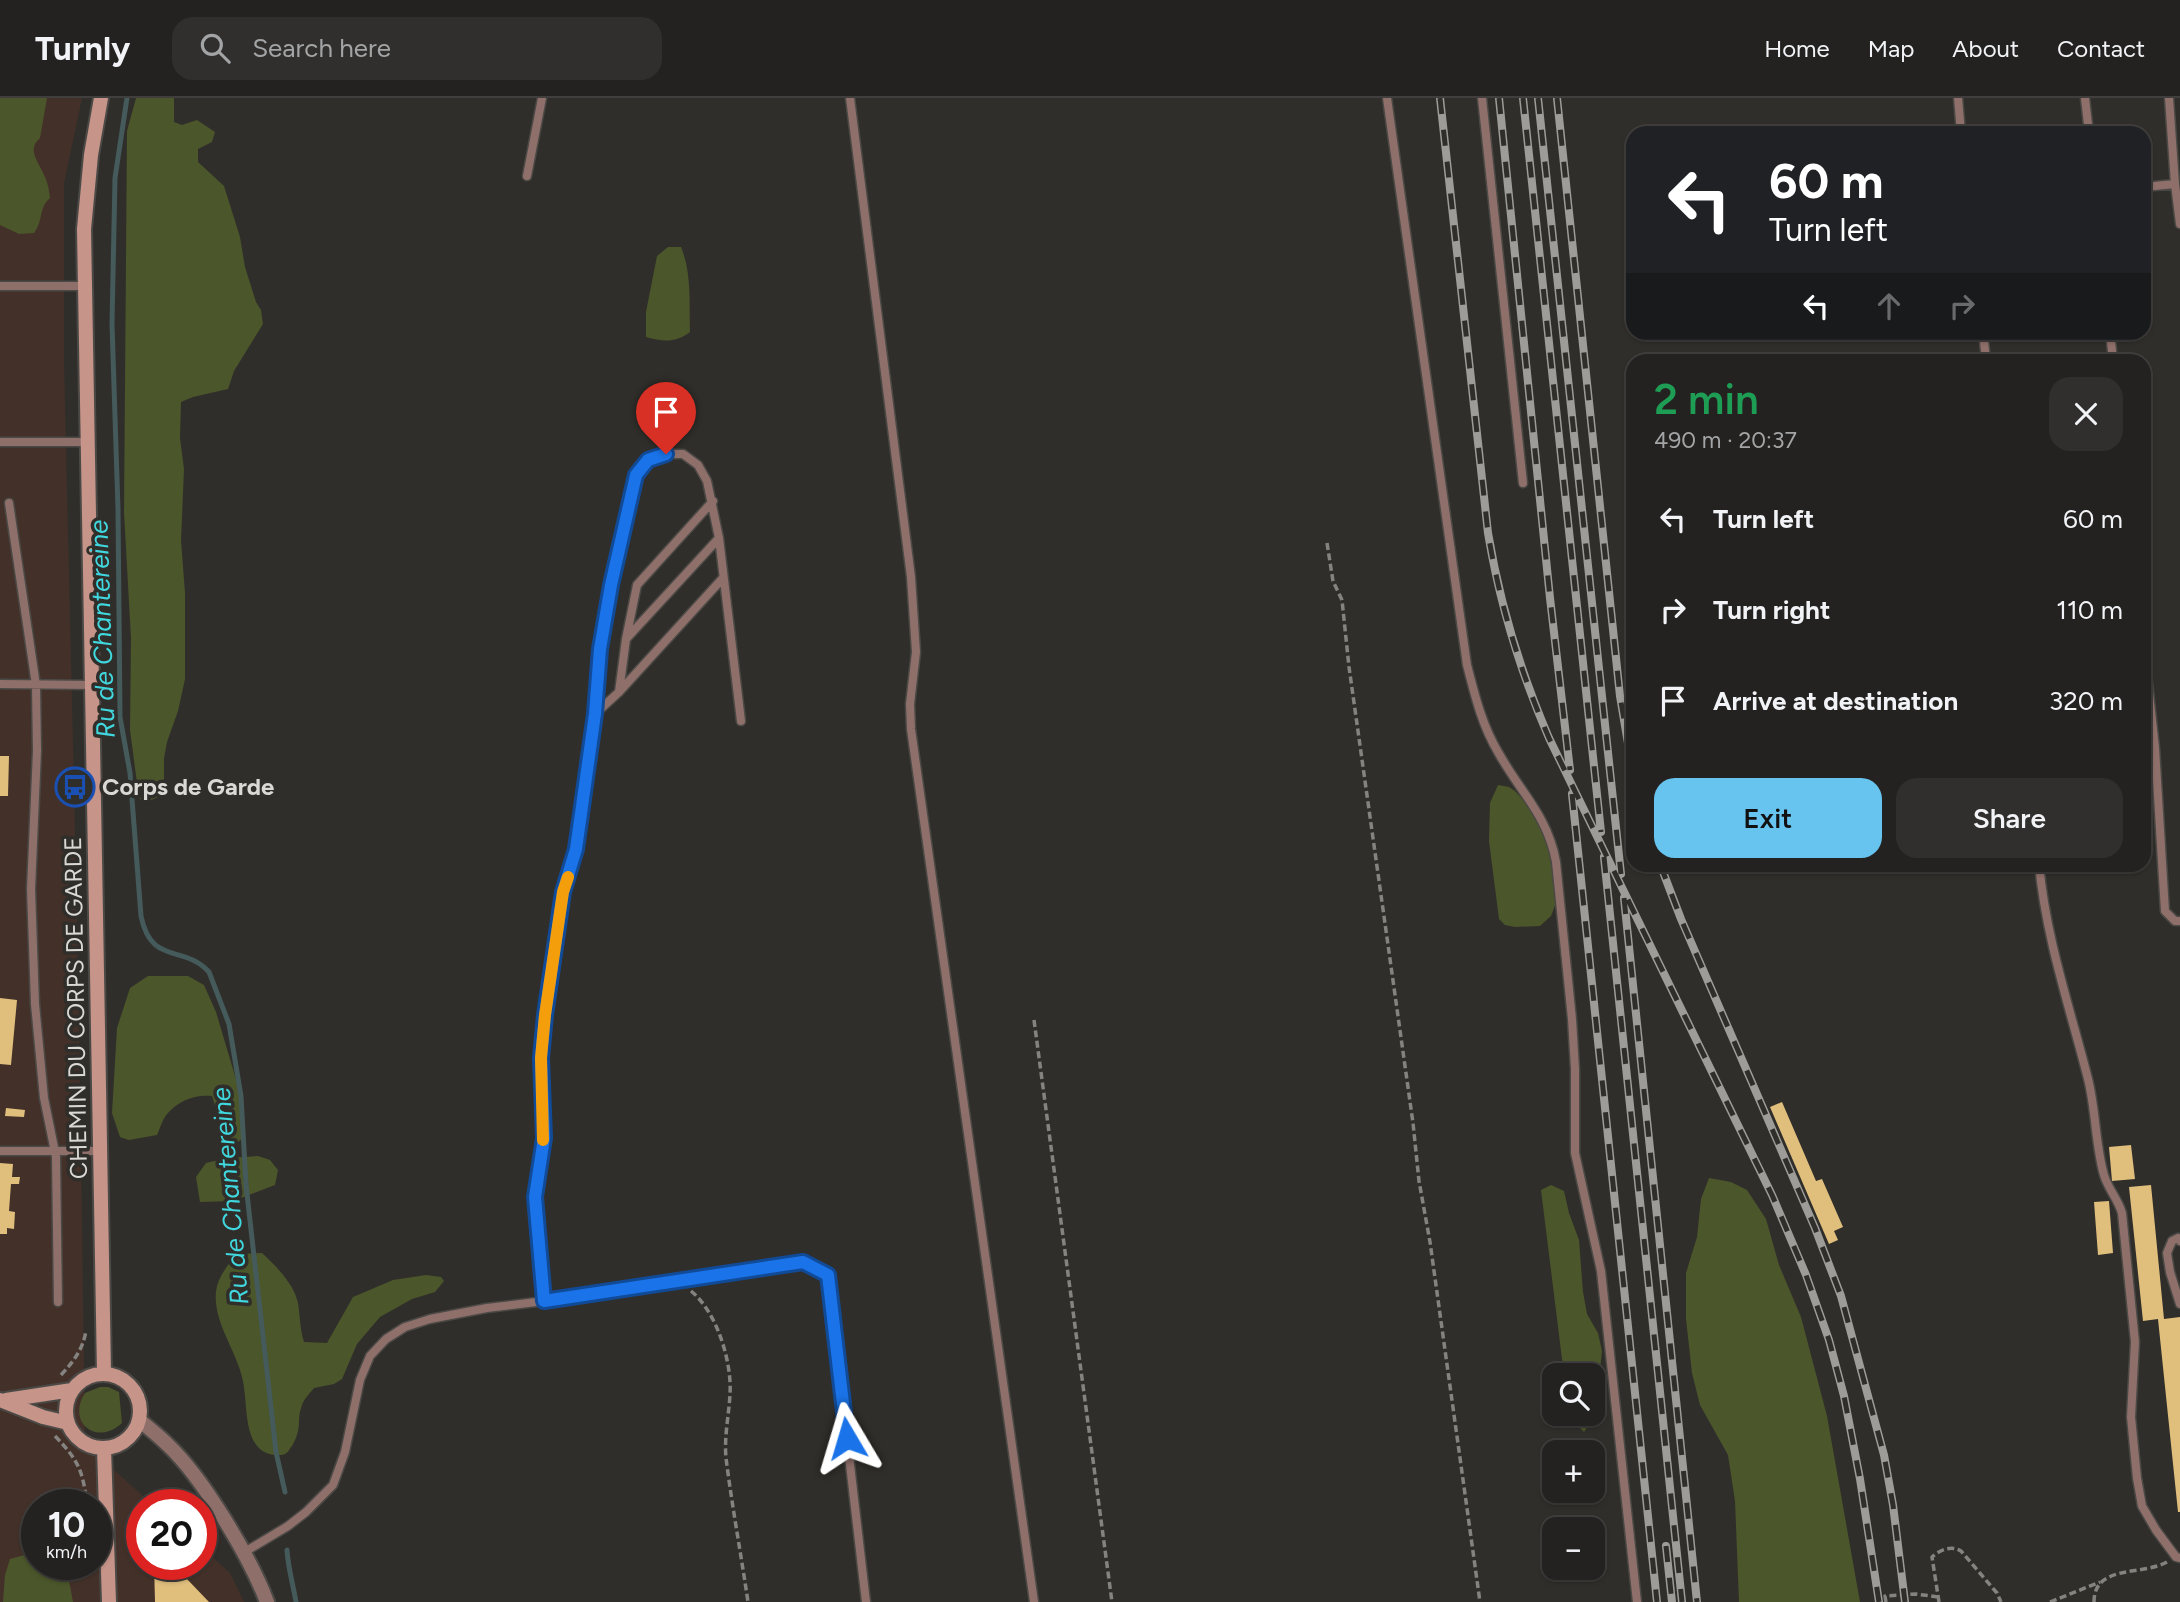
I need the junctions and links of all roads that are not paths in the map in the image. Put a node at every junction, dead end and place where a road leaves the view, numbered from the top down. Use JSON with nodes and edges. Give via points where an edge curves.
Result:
{"nodes":[{"id":1,"x":101,"y":98,"type":"edge"},
{"id":2,"x":542,"y":98,"type":"edge"},
{"id":3,"x":850,"y":98,"type":"edge"},
{"id":4,"x":1387,"y":98,"type":"edge"},
{"id":5,"x":1482,"y":98,"type":"edge"},
{"id":6,"x":1958,"y":98,"type":"edge"},
{"id":7,"x":2085,"y":98,"type":"edge"},
{"id":8,"x":2169,"y":98,"type":"edge"},
{"id":9,"x":1960,"y":126,"type":"edge"},
{"id":10,"x":2088,"y":126,"type":"edge"},
{"id":11,"x":527,"y":176,"type":"dead end"},
{"id":12,"x":2175,"y":184,"type":"junction"},
{"id":13,"x":2151,"y":186,"type":"edge"},
{"id":14,"x":2180,"y":224,"type":"edge"},
{"id":15,"x":0,"y":286,"type":"edge"},
{"id":16,"x":84,"y":286,"type":"junction"},
{"id":17,"x":0,"y":442,"type":"edge"},
{"id":18,"x":88,"y":442,"type":"junction"},
{"id":19,"x":1523,"y":483,"type":"dead end"},
{"id":20,"x":713,"y":501,"type":"junction"},
{"id":21,"x":9,"y":503,"type":"dead end"},
{"id":22,"x":719,"y":538,"type":"junction"},
{"id":23,"x":723,"y":578,"type":"junction"},
{"id":24,"x":626,"y":639,"type":"junction"},
{"id":25,"x":0,"y":684,"type":"edge"},
{"id":26,"x":36,"y":685,"type":"junction"},
{"id":27,"x":93,"y":685,"type":"junction"},
{"id":28,"x":620,"y":692,"type":"junction"},
{"id":29,"x":2151,"y":711,"type":"edge"},
{"id":30,"x":595,"y":714,"type":"junction"},
{"id":31,"x":741,"y":721,"type":"dead end"},
{"id":32,"x":2040,"y":872,"type":"edge"},
{"id":33,"x":2180,"y":921,"type":"edge"},
{"id":34,"x":101,"y":1151,"type":"junction"},
{"id":35,"x":0,"y":1152,"type":"edge"},
{"id":36,"x":55,"y":1152,"type":"junction"},
{"id":37,"x":2180,"y":1241,"type":"edge"},
{"id":38,"x":544,"y":1301,"type":"junction"},
{"id":39,"x":58,"y":1302,"type":"dead end"},
{"id":40,"x":2180,"y":1304,"type":"edge"},
{"id":41,"x":104,"y":1373,"type":"junction"},
{"id":42,"x":72,"y":1390,"type":"junction"},
{"id":43,"x":2,"y":1400,"type":"edge"},
{"id":44,"x":139,"y":1420,"type":"junction"},
{"id":45,"x":68,"y":1423,"type":"junction"},
{"id":46,"x":104,"y":1448,"type":"junction"},
{"id":47,"x":243,"y":1553,"type":"junction"},
{"id":48,"x":2178,"y":1558,"type":"edge"},
{"id":49,"x":108,"y":1602,"type":"edge"},
{"id":50,"x":267,"y":1602,"type":"edge"},
{"id":51,"x":866,"y":1602,"type":"edge"},
{"id":52,"x":1034,"y":1602,"type":"edge"},
{"id":53,"x":1637,"y":1602,"type":"edge"}],
"edges":[{"from":1,"to":16,"type":"street","name":"CHEMIN DU CORPS DE GARDE","via":[[86,196]]},
{"from":2,"to":11,"type":"lane"},
{"from":3,"to":52,"type":"lane","via":[[911,578],[916,652],[911,729]]},
{"from":4,"to":53,"type":"lane","via":[[1467,665],[1479,713],[1553,843],[1572,1019],[1575,1153],[1601,1271]]},
{"from":5,"to":19,"type":"lane"},
{"from":6,"to":9,"type":"lane"},
{"from":7,"to":10,"type":"lane"},
{"from":8,"to":12,"type":"lane"},
{"from":12,"to":13,"type":"lane"},
{"from":12,"to":14,"type":"lane"},
{"from":15,"to":16,"type":"lane"},
{"from":16,"to":18,"type":"street","name":"CHEMIN DU CORPS DE GARDE"},
{"from":17,"to":18,"type":"lane"},
{"from":18,"to":27,"type":"street","name":"CHEMIN DU CORPS DE GARDE"},
{"from":20,"to":22,"type":"lane"},
{"from":20,"to":24,"type":"lane","via":[[637,584]]},
{"from":20,"to":30,"type":"lane","via":[[698,465],[683,454],[648,460],[636,475],[600,649]]},
{"from":21,"to":26,"type":"lane"},
{"from":22,"to":23,"type":"lane"},
{"from":22,"to":24,"type":"lane"},
{"from":23,"to":28,"type":"lane"},
{"from":23,"to":31,"type":"lane"},
{"from":24,"to":28,"type":"lane"},
{"from":25,"to":26,"type":"lane"},
{"from":26,"to":27,"type":"lane"},
{"from":26,"to":36,"type":"lane","via":[[31,889],[35,1004],[44,1098]]},
{"from":27,"to":34,"type":"street","name":"CHEMIN DU CORPS DE GARDE"},
{"from":28,"to":30,"type":"lane"},
{"from":29,"to":33,"type":"lane","via":[[2165,911]]},
{"from":30,"to":38,"type":"lane","via":[[576,849],[563,892],[541,1058],[544,1138],[535,1197]]},
{"from":32,"to":48,"type":"lane","via":[[2046,920],[2093,1100],[2104,1173],[2122,1213],[2135,1342],[2131,1417],[2142,1506]]},
{"from":34,"to":36,"type":"lane"},
{"from":34,"to":41,"type":"street","name":"CHEMIN DU CORPS DE GARDE"},
{"from":35,"to":36,"type":"lane"},
{"from":36,"to":39,"type":"lane"},
{"from":37,"to":40,"type":"lane","via":[[2172,1241],[2167,1253]]},
{"from":38,"to":47,"type":"lane","via":[[430,1319],[386,1339],[370,1356],[360,1380],[333,1485],[288,1526]]},
{"from":38,"to":51,"type":"lane","via":[[803,1262],[828,1275]]},
{"from":41,"to":42,"type":"street","via":[[92,1375]]},
{"from":41,"to":44,"type":"street","via":[[133,1388]]},
{"from":42,"to":43,"type":"street"},
{"from":42,"to":45,"type":"street","via":[[65,1411]]},
{"from":43,"to":45,"type":"street"},
{"from":44,"to":46,"type":"street","via":[[126,1440]]},
{"from":44,"to":47,"type":"street","via":[[191,1471]]},
{"from":45,"to":46,"type":"street","via":[[82,1442]]},
{"from":46,"to":49,"type":"street"},
{"from":47,"to":50,"type":"street"}]}
